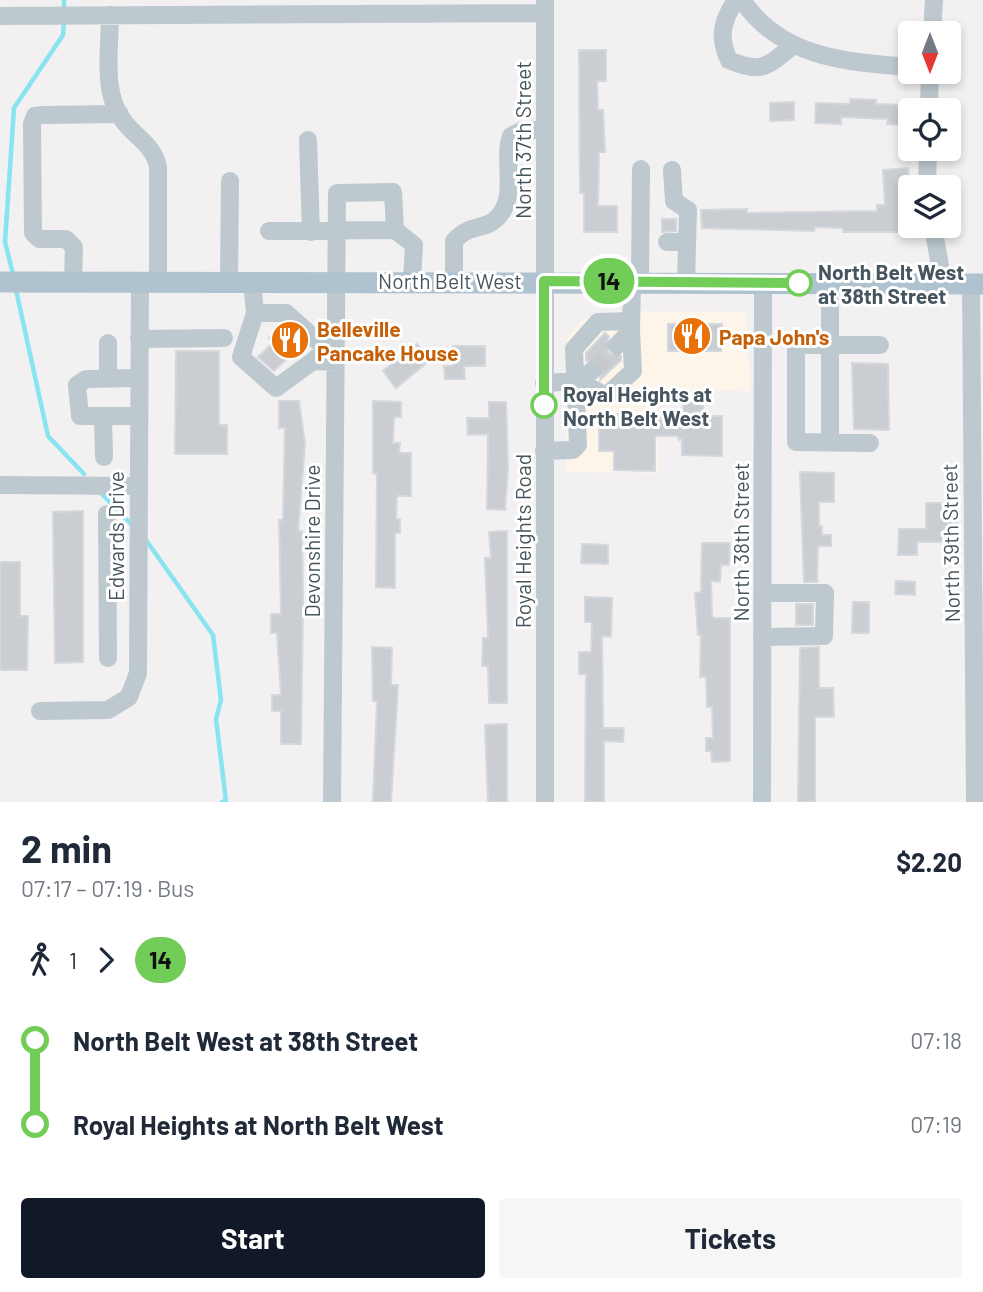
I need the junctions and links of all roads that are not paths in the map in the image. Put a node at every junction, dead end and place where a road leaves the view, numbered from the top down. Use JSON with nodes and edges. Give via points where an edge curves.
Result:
{"nodes":[{"id":1,"x":736,"y":0,"type":"edge"},
{"id":2,"x":742,"y":0,"type":"edge"},
{"id":3,"x":934,"y":0,"type":"edge"},
{"id":4,"x":545,"y":7,"type":"edge"},
{"id":5,"x":110,"y":15,"type":"junction"},
{"id":6,"x":0,"y":16,"type":"edge"},
{"id":7,"x":933,"y":21,"type":"edge"},
{"id":8,"x":792,"y":46,"type":"junction"},
{"id":9,"x":898,"y":66,"type":"edge"},
{"id":10,"x":120,"y":114,"type":"junction"},
{"id":11,"x":545,"y":130,"type":"junction"},
{"id":12,"x":308,"y":140,"type":"dead end"},
{"id":13,"x":641,"y":169,"type":"dead end"},
{"id":14,"x":672,"y":170,"type":"dead end"},
{"id":15,"x":230,"y":181,"type":"dead end"},
{"id":16,"x":395,"y":230,"type":"junction"},
{"id":17,"x":269,"y":231,"type":"dead end"},
{"id":18,"x":311,"y":232,"type":"junction"},
{"id":19,"x":336,"y":232,"type":"junction"},
{"id":20,"x":935,"y":238,"type":"edge"},
{"id":21,"x":667,"y":242,"type":"dead end"},
{"id":22,"x":687,"y":242,"type":"junction"},
{"id":23,"x":336,"y":280,"type":"junction"},
{"id":24,"x":412,"y":280,"type":"junction"},
{"id":25,"x":73,"y":281,"type":"junction"},
{"id":26,"x":149,"y":281,"type":"junction"},
{"id":27,"x":229,"y":281,"type":"junction"},
{"id":28,"x":252,"y":281,"type":"junction"},
{"id":29,"x":454,"y":281,"type":"junction"},
{"id":30,"x":544,"y":281,"type":"junction"},
{"id":31,"x":636,"y":281,"type":"junction"},
{"id":32,"x":0,"y":282,"type":"edge"},
{"id":33,"x":686,"y":282,"type":"junction"},
{"id":34,"x":764,"y":282,"type":"junction"},
{"id":35,"x":830,"y":283,"type":"junction"},
{"id":36,"x":943,"y":283,"type":"junction"},
{"id":37,"x":977,"y":284,"type":"edge"},
{"id":38,"x":255,"y":313,"type":"junction"},
{"id":39,"x":631,"y":326,"type":"junction"},
{"id":40,"x":224,"y":338,"type":"dead end"},
{"id":41,"x":139,"y":339,"type":"junction"},
{"id":42,"x":108,"y":343,"type":"dead end"},
{"id":43,"x":617,"y":345,"type":"tunnel mouth"},
{"id":44,"x":830,"y":345,"type":"junction"},
{"id":45,"x":880,"y":345,"type":"dead end"},
{"id":46,"x":977,"y":346,"type":"edge"},
{"id":47,"x":313,"y":361,"type":"junction"},
{"id":48,"x":335,"y":362,"type":"junction"},
{"id":49,"x":585,"y":376,"type":"junction"},
{"id":50,"x":139,"y":378,"type":"junction"},
{"id":51,"x":108,"y":379,"type":"junction"},
{"id":52,"x":544,"y":383,"type":"junction"},
{"id":53,"x":977,"y":393,"type":"edge"},
{"id":54,"x":138,"y":416,"type":"junction"},
{"id":55,"x":103,"y":418,"type":"junction"},
{"id":56,"x":830,"y":442,"type":"junction"},
{"id":57,"x":870,"y":443,"type":"dead end"},
{"id":58,"x":544,"y":451,"type":"junction"},
{"id":59,"x":104,"y":457,"type":"dead end"},
{"id":60,"x":0,"y":485,"type":"edge"},
{"id":61,"x":138,"y":486,"type":"junction"},
{"id":62,"x":107,"y":514,"type":"dead end"},
{"id":63,"x":108,"y":585,"type":"junction"},
{"id":64,"x":138,"y":585,"type":"junction"},
{"id":65,"x":762,"y":593,"type":"junction"},
{"id":66,"x":762,"y":637,"type":"junction"},
{"id":67,"x":108,"y":658,"type":"dead end"},
{"id":68,"x":40,"y":711,"type":"dead end"},
{"id":69,"x":332,"y":802,"type":"edge"},
{"id":70,"x":545,"y":802,"type":"edge"},
{"id":71,"x":762,"y":802,"type":"edge"},
{"id":72,"x":975,"y":802,"type":"edge"}],
"edges":[{"from":1,"to":8,"type":"street","via":[[722,30],[722,46],[729,60],[749,68],[768,66]]},
{"from":2,"to":8,"type":"street","via":[[752,15]]},
{"from":3,"to":7,"type":"street"},
{"from":4,"to":5,"type":"street"},
{"from":4,"to":11,"type":"street","name":"North 37th Street"},
{"from":5,"to":6,"type":"street"},
{"from":5,"to":10,"type":"street","via":[[110,89]]},
{"from":8,"to":9,"type":"street","via":[[841,62]]},
{"from":10,"to":25,"type":"street","via":[[43,115],[35,116],[32,124],[33,233],[39,240],[66,240],[74,247]]},
{"from":10,"to":26,"type":"street","name":"Edwards Drive","via":[[155,154],[158,167]]},
{"from":11,"to":29,"type":"street","via":[[523,130],[511,136],[505,209],[494,222],[471,227],[454,241]]},
{"from":11,"to":30,"type":"street","name":"North 37th Street"},
{"from":12,"to":18,"type":"street"},
{"from":13,"to":31,"type":"street"},
{"from":14,"to":22,"type":"street","via":[[674,201],[688,210]]},
{"from":15,"to":27,"type":"street"},
{"from":16,"to":19,"type":"street"},
{"from":16,"to":19,"type":"street","name":"Devonshire Drive","via":[[393,192],[337,193]]},
{"from":16,"to":24,"type":"street","via":[[414,245]]},
{"from":17,"to":18,"type":"street"},
{"from":18,"to":19,"type":"street"},
{"from":19,"to":23,"type":"street","name":"Devonshire Drive"},
{"from":20,"to":36,"type":"street"},
{"from":21,"to":22,"type":"street"},
{"from":22,"to":33,"type":"street"},
{"from":23,"to":24,"type":"main road","name":"North Belt West"},
{"from":23,"to":28,"type":"main road","name":"North Belt West"},
{"from":23,"to":48,"type":"street","name":"Devonshire Drive"},
{"from":24,"to":29,"type":"main road","name":"North Belt West"},
{"from":25,"to":26,"type":"main road","name":"North Belt West"},
{"from":25,"to":32,"type":"main road","name":"North Belt West"},
{"from":26,"to":27,"type":"main road","name":"North Belt West"},
{"from":26,"to":41,"type":"street","name":"Edwards Drive"},
{"from":27,"to":28,"type":"main road","name":"North Belt West"},
{"from":28,"to":38,"type":"street"},
{"from":29,"to":30,"type":"main road","name":"North Belt West"},
{"from":30,"to":31,"type":"main road","name":"North Belt West"},
{"from":30,"to":52,"type":"street","name":"Royal Heights Road"},
{"from":31,"to":33,"type":"main road","name":"North Belt West"},
{"from":31,"to":39,"type":"street"},
{"from":33,"to":34,"type":"main road","name":"North Belt West"},
{"from":34,"to":35,"type":"main road","name":"North Belt West"},
{"from":34,"to":65,"type":"street","name":"North 38th Street"},
{"from":35,"to":36,"type":"main road","name":"North Belt West"},
{"from":35,"to":44,"type":"street"},
{"from":36,"to":37,"type":"main road","name":"North Belt West"},
{"from":37,"to":46,"type":"street","name":"North 39th Street"},
{"from":38,"to":47,"type":"street","via":[[286,313],[322,345],[322,353]]},
{"from":38,"to":47,"type":"street","via":[[242,357],[275,387]]},
{"from":39,"to":43,"type":"street"},
{"from":39,"to":49,"type":"street","via":[[598,322],[574,349]]},
{"from":39,"to":49,"type":"street","via":[[633,372],[606,396]]},
{"from":40,"to":41,"type":"street"},
{"from":41,"to":50,"type":"street","name":"Edwards Drive"},
{"from":42,"to":51,"type":"street"},
{"from":44,"to":45,"type":"street"},
{"from":44,"to":56,"type":"street"},
{"from":44,"to":56,"type":"street","via":[[796,345],[796,442]]},
{"from":46,"to":53,"type":"street","name":"North 39th Street"},
{"from":47,"to":48,"type":"street"},
{"from":48,"to":69,"type":"street","name":"Devonshire Drive"},
{"from":49,"to":52,"type":"street"},
{"from":49,"to":58,"type":"street","via":[[578,445],[573,450]]},
{"from":50,"to":51,"type":"street"},
{"from":50,"to":54,"type":"street","name":"Edwards Drive"},
{"from":51,"to":55,"type":"street","via":[[86,379],[77,385],[80,416]]},
{"from":52,"to":58,"type":"street","name":"Royal Heights Road"},
{"from":53,"to":72,"type":"street","name":"North 39th Street"},
{"from":54,"to":55,"type":"street"},
{"from":54,"to":61,"type":"street","name":"Edwards Drive"},
{"from":55,"to":59,"type":"street"},
{"from":56,"to":57,"type":"street"},
{"from":58,"to":70,"type":"street","name":"Royal Heights Road"},
{"from":60,"to":61,"type":"street"},
{"from":61,"to":64,"type":"street","name":"Edwards Drive"},
{"from":62,"to":63,"type":"street"},
{"from":63,"to":64,"type":"street"},
{"from":63,"to":67,"type":"street"},
{"from":64,"to":68,"type":"street","name":"Edwards Drive","via":[[138,673],[129,697],[108,710]]},
{"from":65,"to":66,"type":"street","name":"North 38th Street"},
{"from":65,"to":66,"type":"street","via":[[825,593],[824,636]]},
{"from":66,"to":71,"type":"street","name":"North 38th Street"}]}
